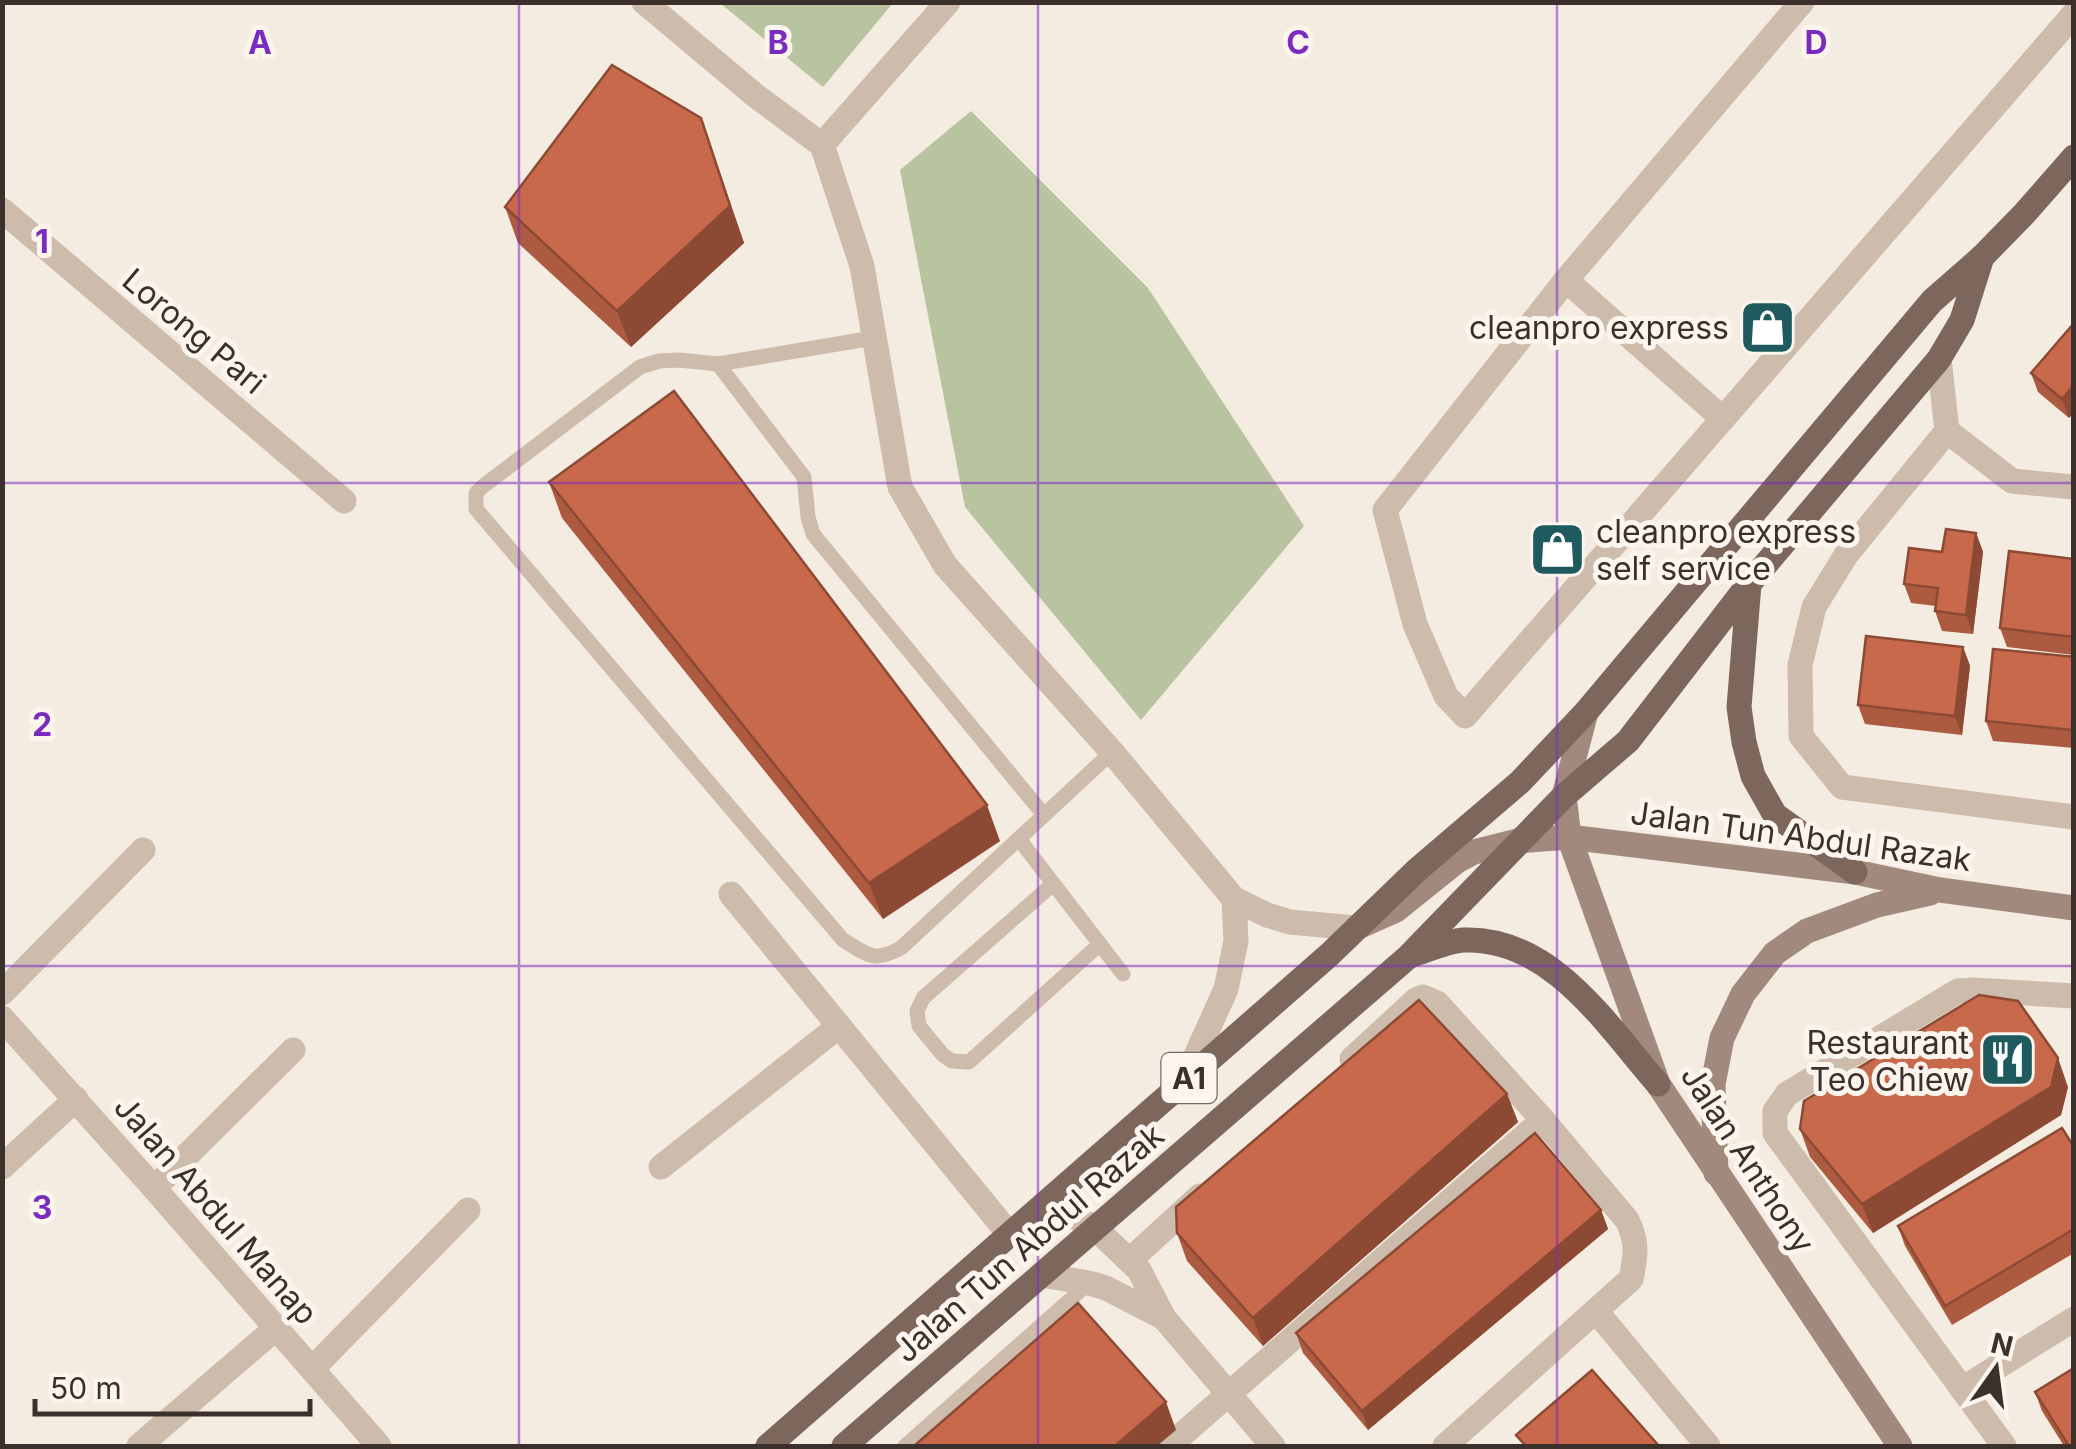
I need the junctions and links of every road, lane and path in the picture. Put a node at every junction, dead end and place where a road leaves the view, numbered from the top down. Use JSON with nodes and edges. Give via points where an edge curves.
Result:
{"nodes":[{"id":1,"x":644,"y":2,"type":"edge"},
{"id":2,"x":948,"y":2,"type":"edge"},
{"id":3,"x":1802,"y":2,"type":"edge"},
{"id":4,"x":2063,"y":2,"type":"edge"},
{"id":5,"x":2074,"y":13,"type":"edge"},
{"id":6,"x":822,"y":145,"type":"junction"},
{"id":7,"x":2074,"y":158,"type":"edge"},
{"id":8,"x":2,"y":210,"type":"edge"},
{"id":9,"x":1982,"y":258,"type":"junction"},
{"id":10,"x":1566,"y":280,"type":"junction"},
{"id":11,"x":873,"y":338,"type":"junction"},
{"id":12,"x":1938,"y":359,"type":"junction"},
{"id":13,"x":718,"y":364,"type":"junction"},
{"id":14,"x":1723,"y":419,"type":"junction"},
{"id":15,"x":1946,"y":431,"type":"junction"},
{"id":16,"x":2074,"y":487,"type":"edge"},
{"id":17,"x":344,"y":501,"type":"dead end"},
{"id":18,"x":1750,"y":584,"type":"junction"},
{"id":19,"x":1586,"y":712,"type":"junction"},
{"id":20,"x":1112,"y":752,"type":"junction"},
{"id":21,"x":1564,"y":796,"type":"junction"},
{"id":22,"x":1044,"y":815,"type":"junction"},
{"id":23,"x":2074,"y":816,"type":"edge"},
{"id":24,"x":1568,"y":837,"type":"junction"},
{"id":25,"x":1018,"y":839,"type":"junction"},
{"id":26,"x":1518,"y":841,"type":"junction"},
{"id":27,"x":143,"y":850,"type":"dead end"},
{"id":28,"x":1855,"y":872,"type":"junction"},
{"id":29,"x":1053,"y":884,"type":"junction"},
{"id":30,"x":1940,"y":890,"type":"junction"},
{"id":31,"x":731,"y":894,"type":"dead end"},
{"id":32,"x":1234,"y":899,"type":"junction"},
{"id":33,"x":2074,"y":908,"type":"edge"},
{"id":34,"x":1356,"y":928,"type":"junction"},
{"id":35,"x":1100,"y":944,"type":"junction"},
{"id":36,"x":1408,"y":957,"type":"junction"},
{"id":37,"x":1123,"y":974,"type":"dead end"},
{"id":38,"x":2,"y":993,"type":"edge"},
{"id":39,"x":2074,"y":996,"type":"edge"},
{"id":40,"x":2,"y":1018,"type":"edge"},
{"id":41,"x":839,"y":1026,"type":"junction"},
{"id":42,"x":293,"y":1050,"type":"dead end"},
{"id":43,"x":1330,"y":1078,"type":"edge"},
{"id":44,"x":1184,"y":1082,"type":"junction"},
{"id":45,"x":1658,"y":1084,"type":"junction"},
{"id":46,"x":76,"y":1099,"type":"junction"},
{"id":47,"x":1544,"y":1120,"type":"junction"},
{"id":48,"x":2,"y":1166,"type":"edge"},
{"id":49,"x":661,"y":1167,"type":"dead end"},
{"id":50,"x":1716,"y":1173,"type":"junction"},
{"id":51,"x":1216,"y":1182,"type":"edge"},
{"id":52,"x":154,"y":1188,"type":"junction"},
{"id":53,"x":1048,"y":1202,"type":"junction"},
{"id":54,"x":468,"y":1210,"type":"dead end"},
{"id":55,"x":1095,"y":1228,"type":"junction"},
{"id":56,"x":1010,"y":1235,"type":"junction"},
{"id":57,"x":1130,"y":1260,"type":"junction"},
{"id":58,"x":1042,"y":1275,"type":"junction"},
{"id":59,"x":1089,"y":1283,"type":"junction"},
{"id":60,"x":1596,"y":1311,"type":"junction"},
{"id":61,"x":1164,"y":1318,"type":"junction"},
{"id":62,"x":2074,"y":1319,"type":"edge"},
{"id":63,"x":276,"y":1328,"type":"junction"},
{"id":64,"x":312,"y":1369,"type":"junction"},
{"id":65,"x":1962,"y":1388,"type":"junction"},
{"id":66,"x":1228,"y":1394,"type":"junction"},
{"id":67,"x":139,"y":1446,"type":"edge"},
{"id":68,"x":379,"y":1446,"type":"edge"},
{"id":69,"x":768,"y":1446,"type":"edge"},
{"id":70,"x":844,"y":1446,"type":"edge"},
{"id":71,"x":905,"y":1446,"type":"edge"},
{"id":72,"x":1169,"y":1446,"type":"edge"},
{"id":73,"x":1272,"y":1446,"type":"edge"},
{"id":74,"x":1445,"y":1446,"type":"edge"},
{"id":75,"x":1708,"y":1446,"type":"edge"},
{"id":76,"x":1900,"y":1446,"type":"edge"},
{"id":77,"x":2004,"y":1446,"type":"edge"}],
"edges":[{"from":1,"to":6,"type":"street"},
{"from":2,"to":6,"type":"street"},
{"from":3,"to":10,"type":"street"},
{"from":4,"to":5,"type":"street"},
{"from":5,"to":14,"type":"street"},
{"from":6,"to":11,"type":"street","via":[[862,266]]},
{"from":7,"to":9,"type":"main road"},
{"from":8,"to":17,"type":"street","name":"Lorong Pari"},
{"from":9,"to":12,"type":"main road","name":"Jalan Tun Abdul Razak","number":"A1","via":[[1962,320]]},
{"from":9,"to":19,"type":"main road","name":"Jalan Tun Abdul Razak","number":"A1","via":[[1932,302]]},
{"from":10,"to":14,"type":"street"},
{"from":10,"to":14,"type":"street","via":[[1385,510],[1415,624],[1446,696],[1465,716]]},
{"from":11,"to":13,"type":"lane"},
{"from":11,"to":20,"type":"street","via":[[900,487],[945,566]]},
{"from":12,"to":15,"type":"street"},
{"from":12,"to":18,"type":"main road","name":"Jalan Tun Abdul Razak","number":"A1"},
{"from":13,"to":22,"type":"lane","via":[[804,477],[813,534]]},
{"from":13,"to":25,"type":"lane","via":[[678,360],[640,367],[482,487],[476,509],[856,948],[884,956],[901,948]]},
{"from":15,"to":16,"type":"street","via":[[2012,481]]},
{"from":15,"to":23,"type":"street","via":[[1846,555],[1814,607],[1800,666],[1801,736],[1842,787]]},
{"from":18,"to":21,"type":"main road","name":"Jalan Tun Abdul Razak","number":"A1","via":[[1628,742]]},
{"from":18,"to":28,"type":"main road","via":[[1739,707],[1754,776],[1775,815]]},
{"from":19,"to":21,"type":"main road","name":"Jalan Anthony"},
{"from":19,"to":34,"type":"main road","name":"Jalan Tun Abdul Razak","number":"A1","via":[[1520,782]]},
{"from":20,"to":22,"type":"lane"},
{"from":20,"to":32,"type":"street"},
{"from":21,"to":24,"type":"main road","name":"Jalan Anthony"},
{"from":21,"to":26,"type":"main road","name":"Jalan Tun Abdul Razak","number":"A1"},
{"from":22,"to":25,"type":"lane"},
{"from":24,"to":26,"type":"main road","name":"Jalan Tun Abdul Razak"},
{"from":24,"to":28,"type":"main road","name":"Jalan Tun Abdul Razak"},
{"from":24,"to":45,"type":"main road","name":"Jalan Anthony"},
{"from":25,"to":29,"type":"lane"},
{"from":26,"to":34,"type":"main road","name":"Jalan Tun Abdul Razak","via":[[1457,861],[1396,910]]},
{"from":26,"to":36,"type":"main road","name":"Jalan Tun Abdul Razak","number":"A1"},
{"from":27,"to":38,"type":"street"},
{"from":28,"to":30,"type":"main road","name":"Jalan Tun Abdul Razak"},
{"from":29,"to":35,"type":"lane"},
{"from":29,"to":35,"type":"lane","via":[[923,998],[920,1026],[943,1056],[968,1062]]},
{"from":30,"to":33,"type":"main road","name":"Jalan Tun Abdul Razak"},
{"from":30,"to":50,"type":"main road","via":[[1807,931],[1775,953],[1742,994],[1722,1038],[1713,1084]]},
{"from":31,"to":41,"type":"street"},
{"from":32,"to":34,"type":"street","via":[[1290,922]]},
{"from":32,"to":44,"type":"street","via":[[1236,941],[1226,989]]},
{"from":34,"to":44,"type":"main road","name":"Jalan Tun Abdul Razak","number":"A1"},
{"from":35,"to":37,"type":"lane"},
{"from":36,"to":45,"type":"main road","via":[[1460,940],[1529,955],[1584,999]]},
{"from":36,"to":55,"type":"main road","name":"Jalan Tun Abdul Razak","number":"A1"},
{"from":39,"to":65,"type":"street","via":[[1958,991],[1788,1094],[1775,1111],[1774,1134]]},
{"from":40,"to":46,"type":"street","name":"Jalan Abdul Manap"},
{"from":41,"to":49,"type":"street"},
{"from":41,"to":56,"type":"street"},
{"from":42,"to":52,"type":"street"},
{"from":43,"to":47,"type":"street","via":[[1423,997],[1437,1003]]},
{"from":44,"to":53,"type":"main road","name":"Jalan Tun Abdul Razak","number":"A1"},
{"from":45,"to":50,"type":"main road","name":"Jalan Anthony"},
{"from":46,"to":48,"type":"street"},
{"from":46,"to":52,"type":"street","name":"Jalan Abdul Manap"},
{"from":47,"to":60,"type":"street","via":[[1635,1237],[1631,1279]]},
{"from":47,"to":66,"type":"street"},
{"from":50,"to":76,"type":"main road","name":"Jalan Anthony"},
{"from":51,"to":57,"type":"street"},
{"from":52,"to":63,"type":"street","name":"Jalan Abdul Manap"},
{"from":53,"to":55,"type":"street"},
{"from":53,"to":56,"type":"main road","name":"Jalan Tun Abdul Razak","number":"A1"},
{"from":54,"to":64,"type":"street"},
{"from":55,"to":57,"type":"street"},
{"from":55,"to":58,"type":"main road","name":"Jalan Tun Abdul Razak","number":"A1"},
{"from":56,"to":69,"type":"main road","name":"Jalan Tun Abdul Razak","number":"A1"},
{"from":57,"to":61,"type":"street"},
{"from":58,"to":59,"type":"street"},
{"from":58,"to":70,"type":"main road","name":"Jalan Tun Abdul Razak","number":"A1"},
{"from":59,"to":61,"type":"street"},
{"from":59,"to":71,"type":"lane"},
{"from":60,"to":74,"type":"street"},
{"from":60,"to":75,"type":"street"},
{"from":61,"to":66,"type":"street"},
{"from":62,"to":65,"type":"street"},
{"from":63,"to":64,"type":"street","name":"Jalan Abdul Manap"},
{"from":63,"to":67,"type":"street"},
{"from":64,"to":68,"type":"street","name":"Jalan Abdul Manap"},
{"from":65,"to":77,"type":"street"},
{"from":66,"to":72,"type":"street"},
{"from":66,"to":73,"type":"street"}]}
